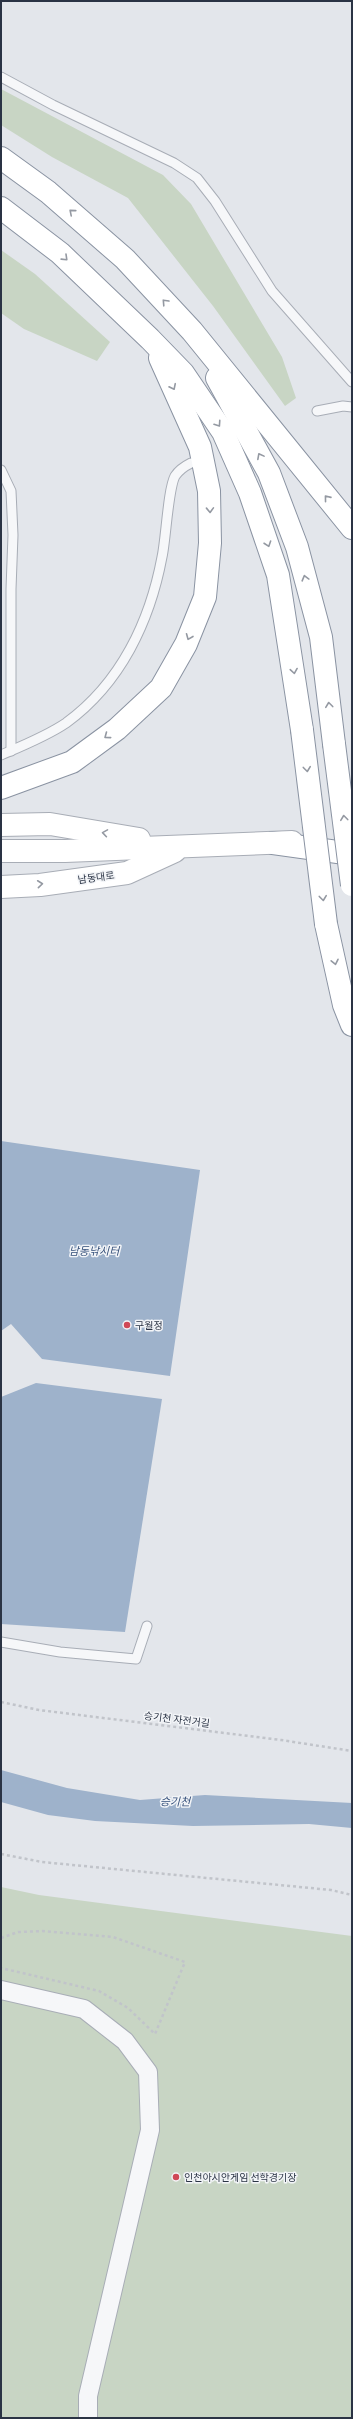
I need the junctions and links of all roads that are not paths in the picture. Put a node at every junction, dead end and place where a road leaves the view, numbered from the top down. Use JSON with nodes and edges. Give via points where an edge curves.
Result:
{"nodes":[{"id":1,"x":1,"y":77,"type":"edge"},
{"id":2,"x":1,"y":158,"type":"edge"},
{"id":3,"x":1,"y":208,"type":"edge"},
{"id":4,"x":192,"y":331,"type":"junction"},
{"id":5,"x":150,"y":339,"type":"junction"},
{"id":6,"x":352,"y":382,"type":"edge"},
{"id":7,"x":352,"y":406,"type":"edge"},
{"id":8,"x":317,"y":411,"type":"dead end"},
{"id":9,"x":191,"y":463,"type":"dead end"},
{"id":10,"x":1,"y":470,"type":"edge"},
{"id":11,"x":352,"y":528,"type":"edge"},
{"id":12,"x":11,"y":751,"type":"junction"},
{"id":13,"x":1,"y":755,"type":"edge"},
{"id":14,"x":1,"y":788,"type":"edge"},
{"id":15,"x":1,"y":825,"type":"edge"},
{"id":16,"x":352,"y":840,"type":"edge"},
{"id":17,"x":273,"y":843,"type":"junction"},
{"id":18,"x":185,"y":846,"type":"junction"},
{"id":19,"x":1,"y":851,"type":"edge"},
{"id":20,"x":352,"y":854,"type":"edge"},
{"id":21,"x":352,"y":885,"type":"edge"},
{"id":22,"x":1,"y":887,"type":"edge"},
{"id":23,"x":352,"y":1025,"type":"edge"},
{"id":24,"x":147,"y":1626,"type":"dead end"},
{"id":25,"x":1,"y":1642,"type":"edge"},
{"id":26,"x":1,"y":1990,"type":"edge"},
{"id":27,"x":88,"y":2418,"type":"edge"}],
"edges":[{"from":1,"to":6,"type":"lane","via":[[174,163],[197,178],[272,291]]},
{"from":4,"to":2,"type":"main road","one_way":true,"via":[[124,258],[48,192]]},
{"from":3,"to":5,"type":"main road","one_way":true,"via":[[60,253]]},
{"from":11,"to":4,"type":"main road","one_way":true},
{"from":21,"to":4,"type":"main road","one_way":true,"bridge":true,"via":[[321,637],[297,547],[269,473]]},
{"from":5,"to":14,"type":"main road","one_way":true,"via":[[200,447],[209,491],[210,543],[205,597],[186,644],[161,688],[117,729],[72,762]]},
{"from":5,"to":23,"type":"main road","one_way":true,"bridge":true,"via":[[183,373],[222,432],[250,493],[278,575],[302,730],[326,924],[344,1005]]},
{"from":7,"to":8,"type":"lane"},
{"from":9,"to":12,"type":"lane","via":[[182,469],[173,482],[162,557],[152,600],[143,626],[126,657],[102,689],[66,723]]},
{"from":10,"to":12,"type":"lane","via":[[11,491],[13,535]]},
{"from":12,"to":13,"type":"lane"},
{"from":18,"to":15,"type":"main road","name":"남동대로","one_way":true,"via":[[50,824]]},
{"from":16,"to":17,"type":"main road","name":"남동대로"},
{"from":17,"to":18,"type":"main road","name":"남동대로"},
{"from":17,"to":20,"type":"main road"},
{"from":18,"to":19,"type":"main road","name":"남동대로"},
{"from":22,"to":18,"type":"main road","name":"남동대로","one_way":true,"via":[[40,885],[127,873]]},
{"from":24,"to":25,"type":"lane","via":[[136,1659],[60,1652]]},
{"from":26,"to":27,"type":"street","via":[[84,2009],[126,2041],[148,2072],[150,2130],[88,2396]]}]}
